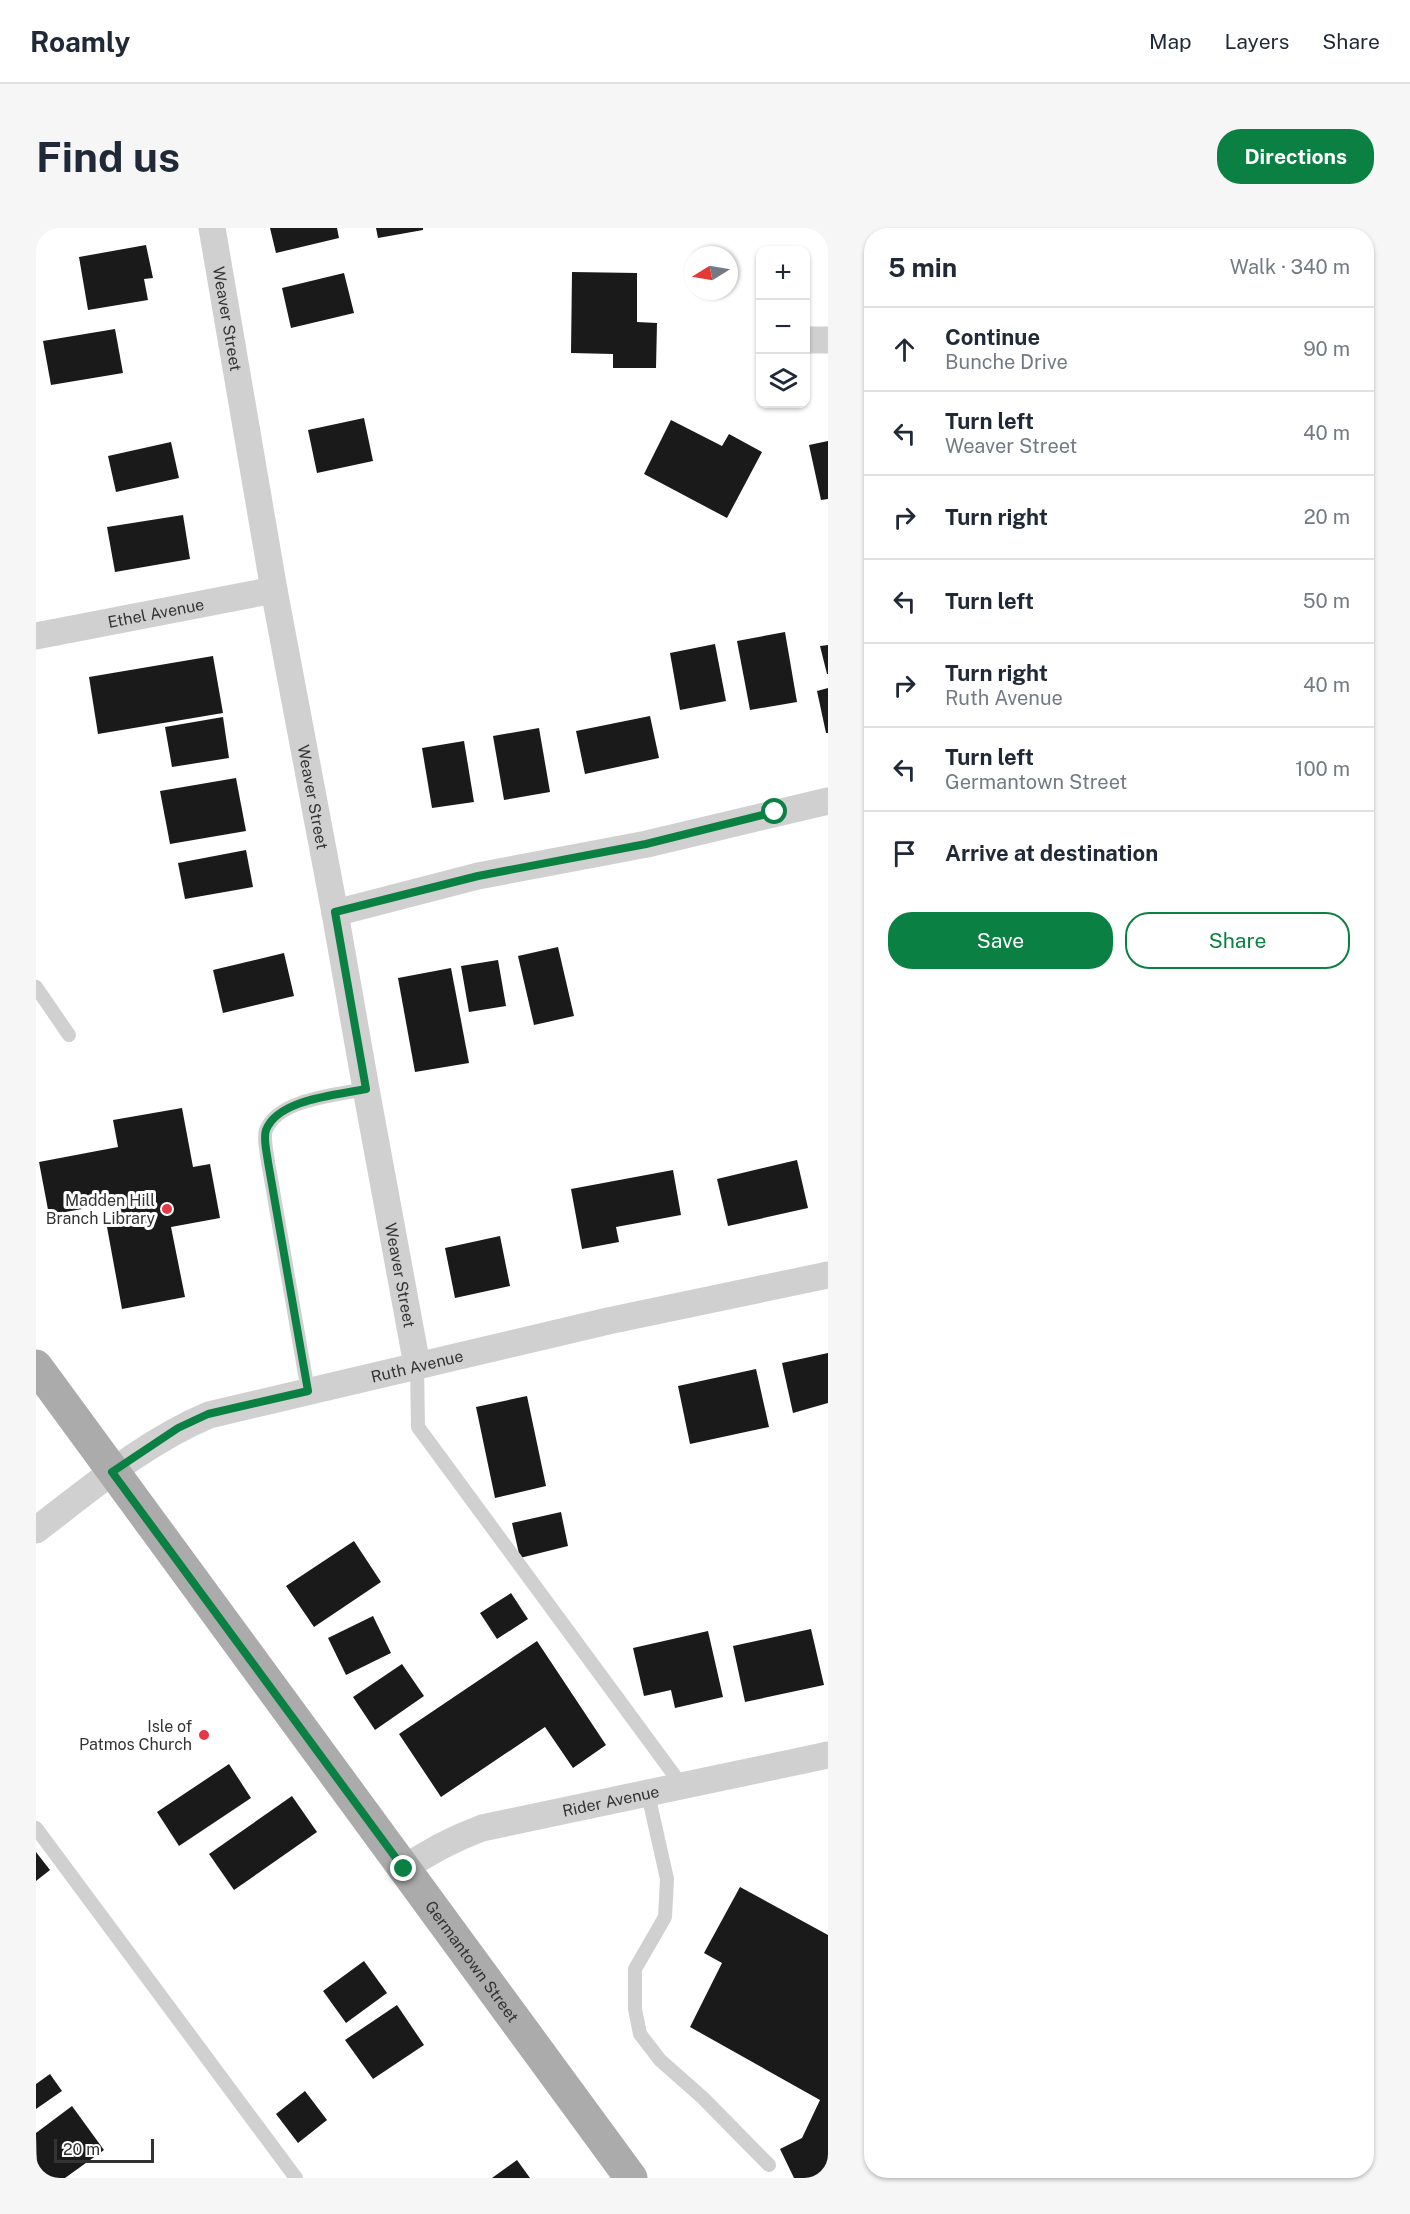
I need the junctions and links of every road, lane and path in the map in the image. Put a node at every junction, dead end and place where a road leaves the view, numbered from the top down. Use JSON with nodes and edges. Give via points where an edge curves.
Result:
{"nodes":[{"id":1,"x":212,"y":228,"type":"edge"},
{"id":2,"x":810,"y":340,"type":"edge"},
{"id":3,"x":828,"y":340,"type":"edge"},
{"id":4,"x":274,"y":590,"type":"junction"},
{"id":5,"x":36,"y":636,"type":"edge"},
{"id":6,"x":828,"y":801,"type":"edge"},
{"id":7,"x":335,"y":912,"type":"junction"},
{"id":8,"x":36,"y":987,"type":"edge"},
{"id":9,"x":69,"y":1035,"type":"dead end"},
{"id":10,"x":366,"y":1089,"type":"junction"},
{"id":11,"x":828,"y":1275,"type":"edge"},
{"id":12,"x":417,"y":1365,"type":"junction"},
{"id":13,"x":36,"y":1366,"type":"edge"},
{"id":14,"x":308,"y":1391,"type":"junction"},
{"id":15,"x":112,"y":1472,"type":"junction"},
{"id":16,"x":36,"y":1530,"type":"edge"},
{"id":17,"x":828,"y":1755,"type":"edge"},
{"id":18,"x":683,"y":1787,"type":"junction"},
{"id":19,"x":648,"y":1794,"type":"junction"},
{"id":20,"x":36,"y":1828,"type":"edge"},
{"id":21,"x":404,"y":1869,"type":"junction"},
{"id":22,"x":769,"y":2164,"type":"dead end"},
{"id":23,"x":296,"y":2178,"type":"edge"},
{"id":24,"x":631,"y":2178,"type":"edge"}],
"edges":[{"from":1,"to":4,"type":"street","name":"Weaver Street"},
{"from":2,"to":3,"type":"street"},
{"from":4,"to":5,"type":"street","name":"Ethel Avenue"},
{"from":4,"to":7,"type":"street","name":"Weaver Street"},
{"from":6,"to":7,"type":"street","via":[[646,844],[478,876]]},
{"from":7,"to":10,"type":"street","name":"Weaver Street"},
{"from":8,"to":9,"type":"lane"},
{"from":10,"to":12,"type":"street","name":"Weaver Street"},
{"from":10,"to":14,"type":"lane","via":[[290,1106],[272,1118],[265,1132]]},
{"from":11,"to":12,"type":"street","name":"Ruth Avenue"},
{"from":12,"to":14,"type":"street","name":"Ruth Avenue"},
{"from":12,"to":18,"type":"lane","via":[[418,1427]]},
{"from":13,"to":15,"type":"main road","name":"Germantown Street"},
{"from":14,"to":15,"type":"street","name":"Ruth Avenue","via":[[208,1414],[178,1428]]},
{"from":15,"to":16,"type":"street","name":"Ruth Avenue"},
{"from":15,"to":21,"type":"main road","name":"Germantown Street"},
{"from":17,"to":18,"type":"street","name":"Rider Avenue"},
{"from":18,"to":19,"type":"street","name":"Rider Avenue"},
{"from":19,"to":21,"type":"street","name":"Rider Avenue","via":[[482,1828],[446,1842]]},
{"from":19,"to":22,"type":"lane","via":[[667,1879],[665,1917],[635,1969],[635,2009],[640,2034],[660,2060]]},
{"from":20,"to":23,"type":"lane"},
{"from":21,"to":24,"type":"main road","name":"Germantown Street"}]}
